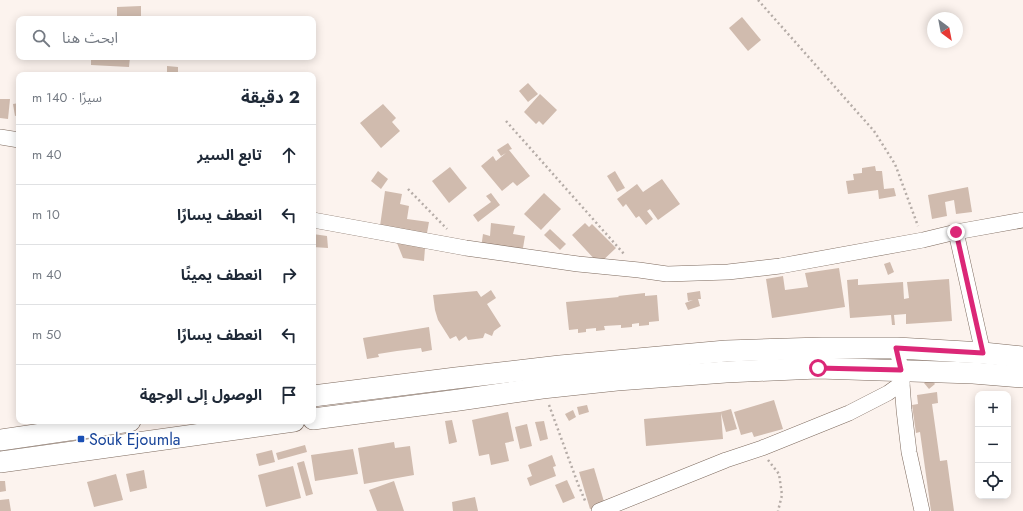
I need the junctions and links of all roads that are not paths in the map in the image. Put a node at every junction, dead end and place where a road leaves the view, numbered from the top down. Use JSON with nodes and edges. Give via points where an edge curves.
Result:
{"nodes":[{"id":1,"x":0,"y":137,"type":"edge"},
{"id":2,"x":16,"y":140,"type":"edge"},
{"id":3,"x":1023,"y":220,"type":"edge"},
{"id":4,"x":316,"y":221,"type":"edge"},
{"id":5,"x":956,"y":232,"type":"junction"},
{"id":6,"x":896,"y":348,"type":"junction"},
{"id":7,"x":983,"y":353,"type":"junction"},
{"id":8,"x":1023,"y":357,"type":"edge"},
{"id":9,"x":902,"y":377,"type":"junction"},
{"id":10,"x":1023,"y":377,"type":"edge"},
{"id":11,"x":456,"y":378,"type":"junction"},
{"id":12,"x":316,"y":396,"type":"edge"},
{"id":13,"x":459,"y":400,"type":"junction"},
{"id":14,"x":316,"y":419,"type":"edge"},
{"id":15,"x":109,"y":424,"type":"edge"},
{"id":16,"x":272,"y":424,"type":"edge"},
{"id":17,"x":0,"y":440,"type":"edge"},
{"id":18,"x":0,"y":462,"type":"edge"},
{"id":19,"x":593,"y":508,"type":"edge"},
{"id":20,"x":922,"y":511,"type":"edge"}],
"edges":[{"from":1,"to":2,"type":"street"},
{"from":3,"to":5,"type":"street"},
{"from":4,"to":5,"type":"street","via":[[466,248],[667,274],[728,272],[780,266]]},
{"from":5,"to":7,"type":"street"},
{"from":6,"to":7,"type":"main road"},
{"from":6,"to":9,"type":"street"},
{"from":6,"to":11,"type":"main road","via":[[726,351]]},
{"from":7,"to":8,"type":"main road"},
{"from":9,"to":10,"type":"main road","via":[[973,373]]},
{"from":9,"to":13,"type":"main road","via":[[818,368],[726,372],[617,380]]},
{"from":9,"to":19,"type":"street","via":[[888,393],[849,413],[762,448]]},
{"from":9,"to":20,"type":"street","via":[[910,452]]},
{"from":11,"to":12,"type":"main road"},
{"from":11,"to":13,"type":"main road"},
{"from":13,"to":14,"type":"main road"},
{"from":15,"to":17,"type":"main road"},
{"from":16,"to":18,"type":"main road"}]}
